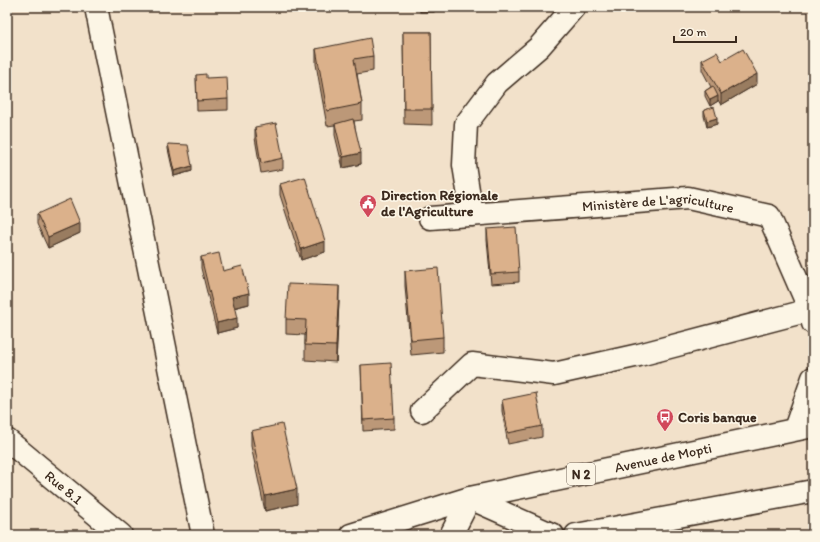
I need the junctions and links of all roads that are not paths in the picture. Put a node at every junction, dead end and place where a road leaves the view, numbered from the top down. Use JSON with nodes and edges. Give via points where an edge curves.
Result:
{"nodes":[{"id":1,"x":96,"y":7,"type":"edge"},
{"id":2,"x":574,"y":7,"type":"edge"},
{"id":3,"x":472,"y":215,"type":"junction"},
{"id":4,"x":430,"y":218,"type":"dead end"},
{"id":5,"x":812,"y":313,"type":"edge"},
{"id":6,"x":813,"y":378,"type":"edge"},
{"id":7,"x":422,"y":411,"type":"dead end"},
{"id":8,"x":804,"y":427,"type":"edge"},
{"id":9,"x":7,"y":440,"type":"edge"},
{"id":10,"x":813,"y":491,"type":"edge"},
{"id":11,"x":470,"y":498,"type":"junction"},
{"id":12,"x":122,"y":535,"type":"edge"},
{"id":13,"x":203,"y":535,"type":"edge"},
{"id":14,"x":351,"y":535,"type":"edge"},
{"id":15,"x":451,"y":535,"type":"edge"},
{"id":16,"x":553,"y":535,"type":"edge"},
{"id":17,"x":576,"y":535,"type":"edge"}],
"edges":[{"from":1,"to":13,"type":"street"},
{"from":2,"to":3,"type":"street","via":[[539,47],[496,83],[466,124],[464,165]]},
{"from":3,"to":4,"type":"street","name":"Ministère de L'agriculture"},
{"from":3,"to":5,"type":"street","name":"Ministère de L'agriculture","via":[[688,198],[769,216]]},
{"from":5,"to":7,"type":"street","via":[[639,356],[554,374],[472,364]]},
{"from":6,"to":8,"type":"street"},
{"from":8,"to":11,"type":"street","name":"Avenue de Mopti","number":"N 2"},
{"from":9,"to":12,"type":"street","name":"Rue 8.1"},
{"from":10,"to":17,"type":"street"},
{"from":11,"to":14,"type":"street","name":"Avenue de Mopti","number":"N 2"},
{"from":11,"to":15,"type":"street"},
{"from":11,"to":16,"type":"street"}]}
